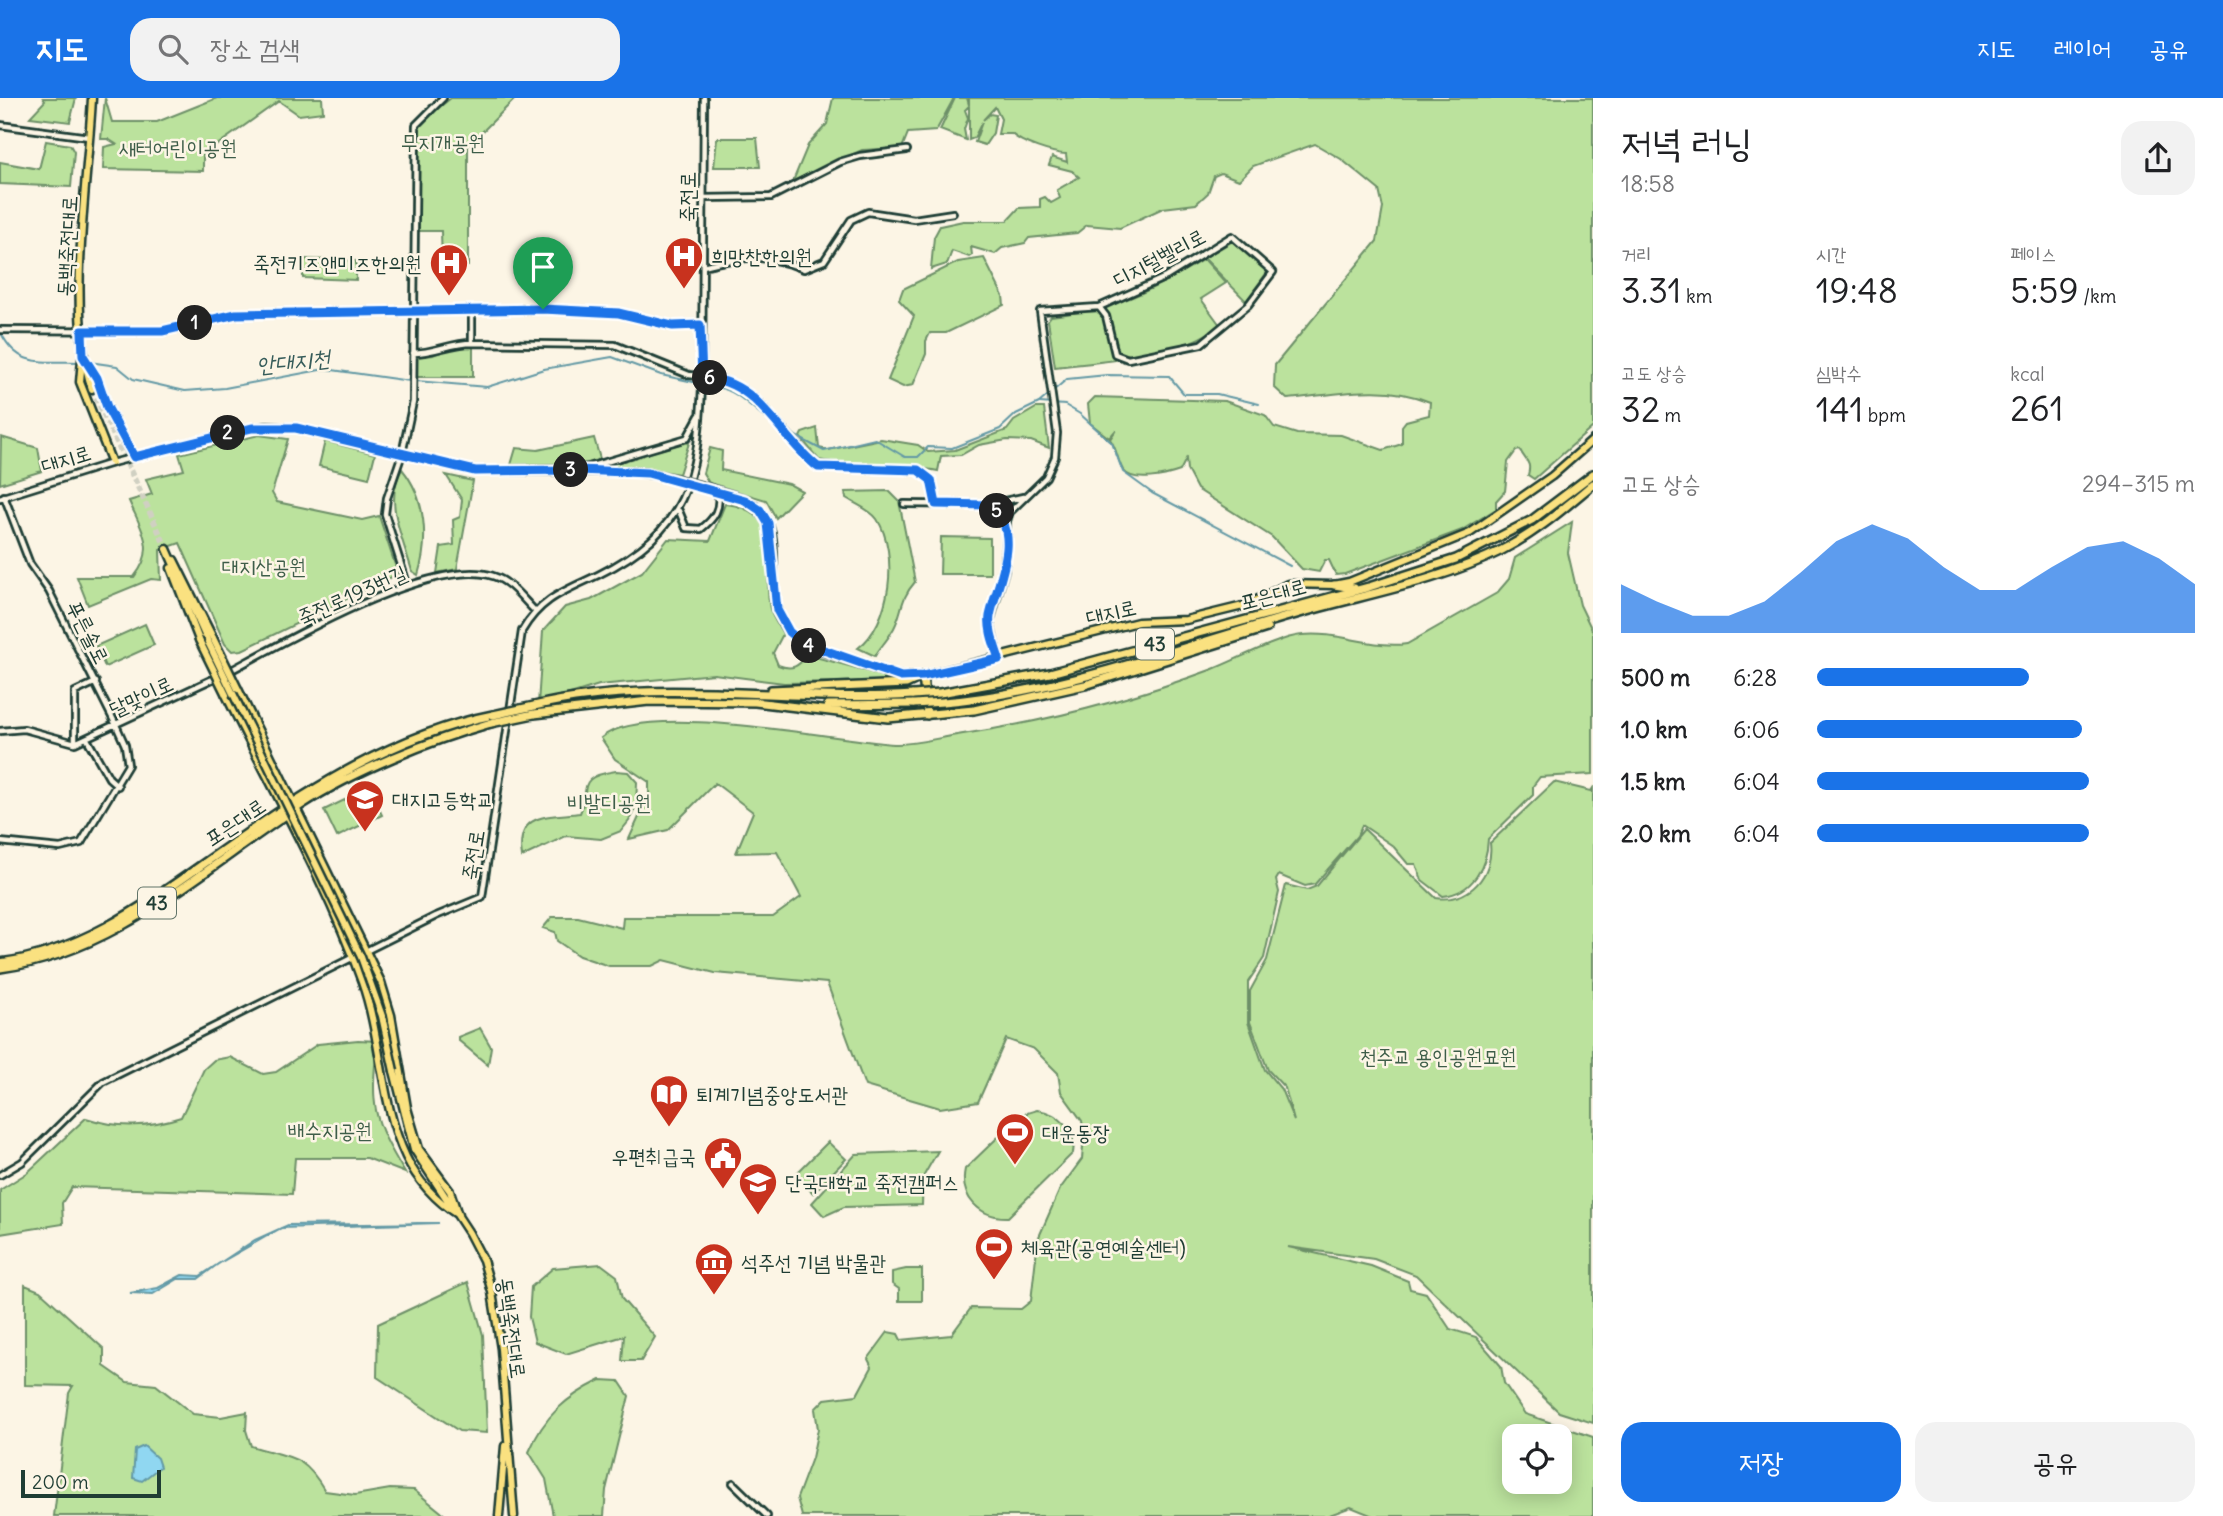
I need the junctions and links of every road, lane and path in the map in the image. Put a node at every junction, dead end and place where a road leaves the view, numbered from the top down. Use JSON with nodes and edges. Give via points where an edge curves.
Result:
{"nodes":[{"id":1,"x":92,"y":98,"type":"edge"},
{"id":2,"x":443,"y":98,"type":"edge"},
{"id":3,"x":704,"y":98,"type":"edge"},
{"id":4,"x":0,"y":125,"type":"edge"},
{"id":5,"x":90,"y":137,"type":"junction"},
{"id":6,"x":907,"y":150,"type":"dead end"},
{"id":7,"x":703,"y":198,"type":"junction"},
{"id":8,"x":953,"y":213,"type":"dead end"},
{"id":9,"x":703,"y":265,"type":"junction"},
{"id":10,"x":1099,"y":307,"type":"junction"},
{"id":11,"x":472,"y":310,"type":"junction"},
{"id":12,"x":414,"y":311,"type":"junction"},
{"id":13,"x":700,"y":325,"type":"junction"},
{"id":14,"x":2,"y":330,"type":"edge"},
{"id":15,"x":82,"y":331,"type":"junction"},
{"id":16,"x":472,"y":343,"type":"junction"},
{"id":17,"x":413,"y":353,"type":"junction"},
{"id":18,"x":83,"y":356,"type":"junction"},
{"id":19,"x":702,"y":382,"type":"junction"},
{"id":20,"x":92,"y":389,"type":"tunnel mouth"},
{"id":21,"x":701,"y":412,"type":"junction"},
{"id":22,"x":1593,"y":440,"type":"edge"},
{"id":23,"x":402,"y":454,"type":"junction"},
{"id":24,"x":134,"y":457,"type":"junction"},
{"id":25,"x":112,"y":463,"type":"junction"},
{"id":26,"x":579,"y":470,"type":"junction"},
{"id":27,"x":1593,"y":474,"type":"edge"},
{"id":28,"x":1593,"y":484,"type":"edge"},
{"id":29,"x":717,"y":491,"type":"junction"},
{"id":30,"x":1027,"y":496,"type":"junction"},
{"id":31,"x":2,"y":497,"type":"edge"},
{"id":32,"x":904,"y":504,"type":"dead end"},
{"id":33,"x":936,"y":504,"type":"junction"},
{"id":34,"x":990,"y":505,"type":"junction"},
{"id":35,"x":679,"y":511,"type":"junction"},
{"id":36,"x":1010,"y":512,"type":"junction"},
{"id":37,"x":1006,"y":531,"type":"junction"},
{"id":38,"x":407,"y":584,"type":"junction"},
{"id":39,"x":1334,"y":585,"type":"junction"},
{"id":40,"x":1369,"y":587,"type":"junction"},
{"id":41,"x":1318,"y":607,"type":"junction"},
{"id":42,"x":534,"y":610,"type":"junction"},
{"id":43,"x":210,"y":640,"type":"junction"},
{"id":44,"x":999,"y":659,"type":"junction"},
{"id":45,"x":889,"y":673,"type":"junction"},
{"id":46,"x":221,"y":676,"type":"joint"},
{"id":47,"x":923,"y":676,"type":"junction"},
{"id":48,"x":96,"y":682,"type":"junction"},
{"id":49,"x":886,"y":685,"type":"junction"},
{"id":50,"x":742,"y":692,"type":"junction"},
{"id":51,"x":755,"y":702,"type":"junction"},
{"id":52,"x":534,"y":710,"type":"junction"},
{"id":53,"x":927,"y":715,"type":"junction"},
{"id":54,"x":116,"y":725,"type":"junction"},
{"id":55,"x":0,"y":731,"type":"edge"},
{"id":56,"x":88,"y":739,"type":"junction"},
{"id":57,"x":75,"y":743,"type":"junction"},
{"id":58,"x":118,"y":786,"type":"junction"},
{"id":59,"x":295,"y":805,"type":"junction"},
{"id":60,"x":284,"y":813,"type":"junction"},
{"id":61,"x":0,"y":842,"type":"edge"},
{"id":62,"x":367,"y":951,"type":"junction"},
{"id":63,"x":351,"y":959,"type":"junction"},
{"id":64,"x":0,"y":965,"type":"edge"},
{"id":65,"x":0,"y":1175,"type":"edge"},
{"id":66,"x":458,"y":1215,"type":"junction"},
{"id":67,"x":507,"y":1433,"type":"junction"},
{"id":68,"x":733,"y":1483,"type":"dead end"},
{"id":69,"x":499,"y":1516,"type":"edge"},
{"id":70,"x":514,"y":1516,"type":"edge"},
{"id":71,"x":767,"y":1516,"type":"edge"}],
"edges":[{"from":1,"to":5,"type":"main road","name":"동백죽전대로"},
{"from":2,"to":12,"type":"street","via":[[416,125]]},
{"from":3,"to":7,"type":"street","name":"죽전로"},
{"from":4,"to":5,"type":"street"},
{"from":5,"to":15,"type":"main road","name":"동백죽전대로"},
{"from":6,"to":7,"type":"street","via":[[840,162],[771,197]]},
{"from":7,"to":9,"type":"street","name":"죽전로"},
{"from":8,"to":9,"type":"street","via":[[914,219],[868,212],[851,220],[824,261],[804,269],[778,258],[742,257]]},
{"from":9,"to":13,"type":"street","name":"죽전로"},
{"from":10,"to":10,"type":"street","name":"디지털벨리로","via":[[1106,316],[1115,354],[1128,359],[1201,344],[1248,305],[1273,272],[1232,236],[1166,276]]},
{"from":10,"to":30,"type":"street","name":"디지털벨리로","via":[[1040,311],[1057,433],[1051,468]]},
{"from":11,"to":12,"type":"street"},
{"from":11,"to":13,"type":"street","via":[[619,313],[673,326]]},
{"from":11,"to":16,"type":"street"},
{"from":12,"to":15,"type":"street","via":[[236,314],[162,331]]},
{"from":12,"to":17,"type":"street"},
{"from":13,"to":19,"type":"street","name":"죽전로"},
{"from":14,"to":15,"type":"street"},
{"from":15,"to":18,"type":"main road","name":"동백죽전대로"},
{"from":16,"to":17,"type":"street"},
{"from":16,"to":19,"type":"street","via":[[615,345]]},
{"from":17,"to":23,"type":"street","via":[[413,402]]},
{"from":18,"to":20,"type":"main road"},
{"from":18,"to":24,"type":"main road"},
{"from":18,"to":25,"type":"main road","via":[[79,376]]},
{"from":19,"to":21,"type":"street","name":"죽전로"},
{"from":19,"to":33,"type":"street","via":[[719,378],[745,391],[822,469],[918,470],[931,480]]},
{"from":21,"to":26,"type":"street","via":[[687,438]]},
{"from":21,"to":35,"type":"street","name":"죽전로","via":[[699,450]]},
{"from":22,"to":39,"type":"main road","name":"대지로","via":[[1552,476],[1471,533]]},
{"from":23,"to":24,"type":"street","name":"대지로","via":[[296,428],[267,426]]},
{"from":23,"to":26,"type":"street","name":"대지로","via":[[475,471]]},
{"from":23,"to":38,"type":"street","via":[[385,514]]},
{"from":24,"to":25,"type":"street","name":"대지로"},
{"from":25,"to":31,"type":"street","name":"대지로"},
{"from":26,"to":29,"type":"street","name":"대지로","bridge":true,"via":[[648,473]]},
{"from":27,"to":40,"type":"highway","name":"포은대로","number":"43","via":[[1491,544]]},
{"from":28,"to":41,"type":"highway","name":"포은대로","number":"43","via":[[1541,526],[1501,550],[1420,580]]},
{"from":29,"to":35,"type":"street","via":[[719,507],[701,529],[686,528]]},
{"from":29,"to":45,"type":"street","name":"대지로","via":[[754,504],[768,523],[775,601],[789,632],[809,646]]},
{"from":30,"to":34,"type":"street"},
{"from":30,"to":36,"type":"street","name":"디지털벨리로"},
{"from":31,"to":48,"type":"street","name":"푸른솔로","via":[[30,564]]},
{"from":32,"to":33,"type":"street"},
{"from":33,"to":34,"type":"street"},
{"from":34,"to":36,"type":"street"},
{"from":34,"to":37,"type":"street","via":[[1000,514]]},
{"from":35,"to":42,"type":"street","name":"죽전로","via":[[640,551]]},
{"from":36,"to":37,"type":"street"},
{"from":37,"to":44,"type":"street","via":[[1005,570],[990,622]]},
{"from":38,"to":42,"type":"street","name":"죽전로193번길","via":[[493,576]]},
{"from":38,"to":46,"type":"street","name":"죽전로193번길"},
{"from":39,"to":40,"type":"highway"},
{"from":39,"to":44,"type":"main road","name":"대지로","via":[[1288,584],[1247,605],[1186,620],[1138,622]]},
{"from":40,"to":50,"type":"highway","name":"포은대로","number":"43","bridge":true,"via":[[1050,673],[940,693],[859,697]]},
{"from":41,"to":51,"type":"highway","name":"포은대로","number":"43","bridge":true,"via":[[1090,674],[974,699],[914,704]]},
{"from":41,"to":53,"type":"highway","via":[[1248,635],[1085,685],[974,710]]},
{"from":42,"to":62,"type":"street","name":"죽전로","via":[[522,631],[482,897]]},
{"from":43,"to":59,"type":"main road","bridge":true},
{"from":43,"to":60,"type":"main road","bridge":true,"via":[[167,549],[174,582],[199,640]]},
{"from":43,"to":66,"type":"main road","name":"동백죽전대로","bridge":true,"via":[[362,957],[382,1016],[405,1122],[422,1162]]},
{"from":44,"to":47,"type":"main road","name":"대지로"},
{"from":45,"to":47,"type":"street","name":"대지로"},
{"from":45,"to":49,"type":"highway"},
{"from":46,"to":54,"type":"street","name":"달맞이로"},
{"from":47,"to":49,"type":"highway","via":[[906,684]]},
{"from":47,"to":53,"type":"highway"},
{"from":48,"to":54,"type":"street","name":"푸른솔로"},
{"from":48,"to":57,"type":"street","name":"달맞이로","via":[[75,692]]},
{"from":49,"to":50,"type":"highway"},
{"from":50,"to":52,"type":"highway","number":"43","via":[[625,692]]},
{"from":51,"to":52,"type":"highway","number":"43","via":[[649,701]]},
{"from":51,"to":53,"type":"highway","via":[[888,718]]},
{"from":52,"to":59,"type":"highway","name":"포은대로","number":"43","bridge":true,"via":[[403,755]]},
{"from":52,"to":59,"type":"highway","name":"포은대로","number":"43","bridge":true,"via":[[468,720],[335,776]]},
{"from":54,"to":56,"type":"street","name":"달맞이로"},
{"from":54,"to":58,"type":"street","name":"푸른솔로","via":[[128,765]]},
{"from":55,"to":57,"type":"street","via":[[24,729]]},
{"from":56,"to":57,"type":"street","name":"달맞이로"},
{"from":56,"to":58,"type":"street"},
{"from":58,"to":61,"type":"street","name":"푸른솔로","via":[[82,843],[60,848]]},
{"from":59,"to":60,"type":"highway","name":"포은대로","number":"43"},
{"from":59,"to":62,"type":"main road"},
{"from":60,"to":63,"type":"main road"},
{"from":60,"to":64,"type":"highway","name":"포은대로","number":"43","via":[[108,927],[53,951]]},
{"from":62,"to":63,"type":"street","name":"죽전로"},
{"from":62,"to":66,"type":"main road","via":[[391,1014],[419,1149],[450,1191]]},
{"from":63,"to":65,"type":"street","name":"죽전로","via":[[103,1082],[22,1163]]},
{"from":63,"to":66,"type":"main road","via":[[367,996],[388,1099],[405,1155],[441,1204]]},
{"from":66,"to":67,"type":"main road","name":"동백죽전대로","via":[[483,1260],[492,1292]]},
{"from":67,"to":69,"type":"main road","name":"동백죽전대로"},
{"from":67,"to":70,"type":"main road","name":"동백죽전대로"},
{"from":68,"to":71,"type":"street"}]}
